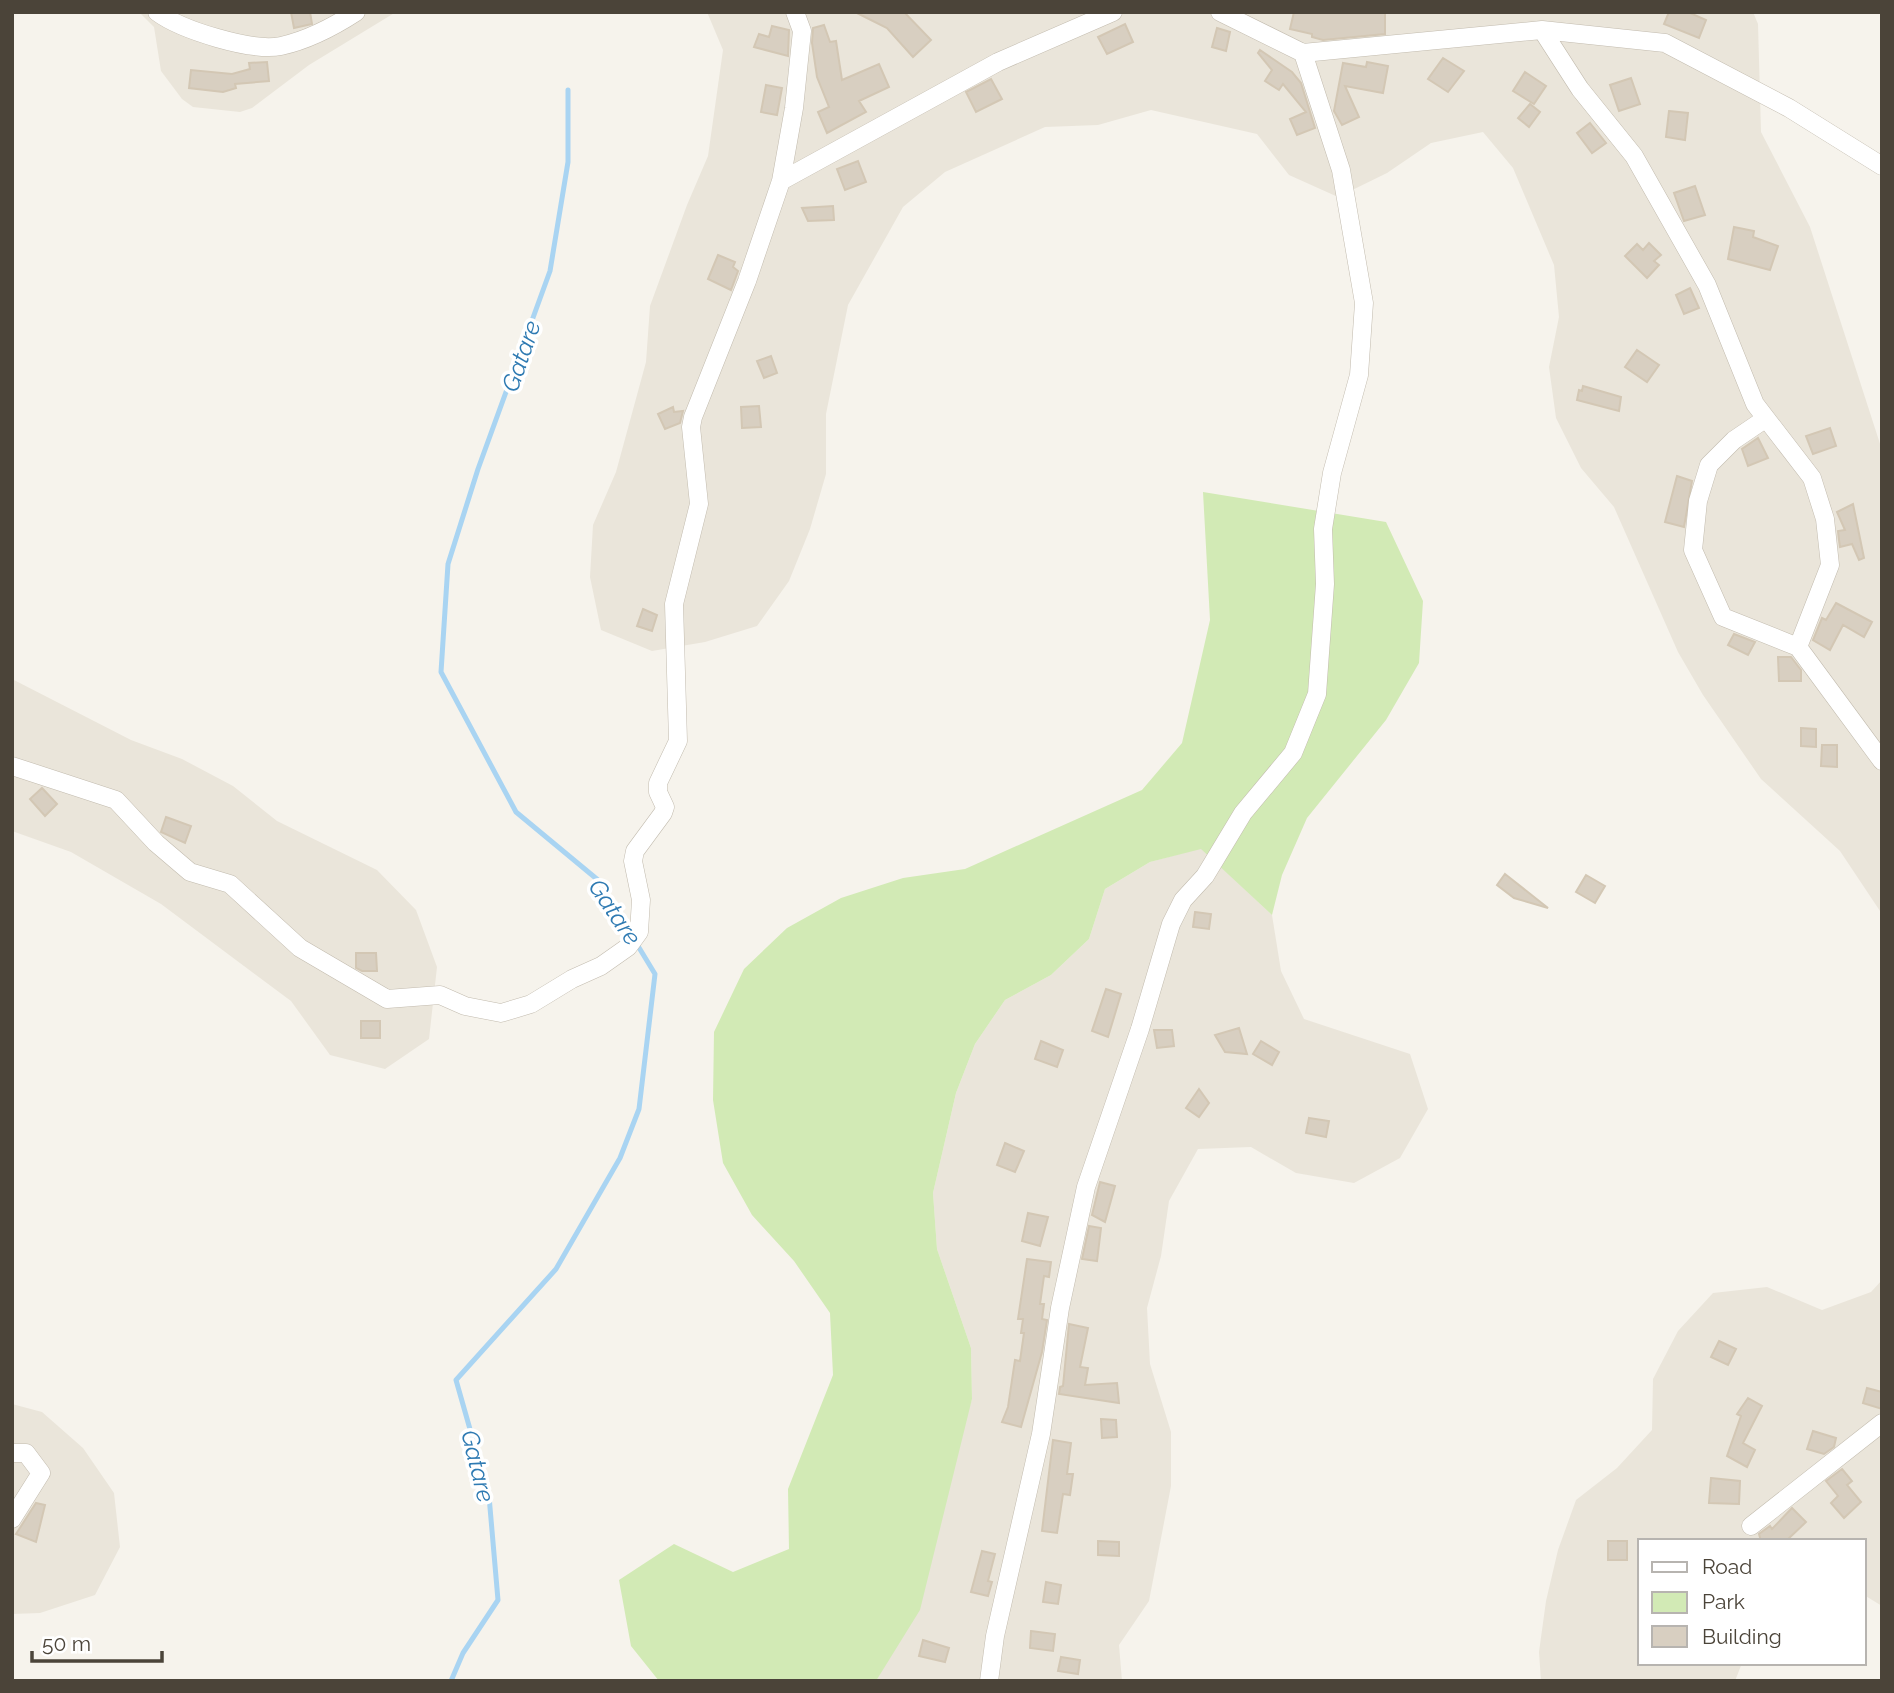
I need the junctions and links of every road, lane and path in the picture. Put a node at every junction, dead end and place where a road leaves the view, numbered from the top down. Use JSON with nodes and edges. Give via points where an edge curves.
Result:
{"nodes":[{"id":1,"x":157,"y":12,"type":"edge"},
{"id":2,"x":356,"y":12,"type":"edge"},
{"id":3,"x":795,"y":12,"type":"edge"},
{"id":4,"x":1113,"y":12,"type":"edge"},
{"id":5,"x":1220,"y":12,"type":"edge"},
{"id":6,"x":1542,"y":30,"type":"junction"},
{"id":7,"x":1303,"y":53,"type":"junction"},
{"id":8,"x":1882,"y":166,"type":"edge"},
{"id":9,"x":780,"y":181,"type":"junction"},
{"id":10,"x":1765,"y":419,"type":"junction"},
{"id":11,"x":1798,"y":648,"type":"junction"},
{"id":12,"x":1882,"y":761,"type":"edge"},
{"id":13,"x":12,"y":766,"type":"edge"},
{"id":14,"x":1882,"y":1423,"type":"edge"},
{"id":15,"x":12,"y":1453,"type":"edge"},
{"id":16,"x":12,"y":1519,"type":"edge"},
{"id":17,"x":1751,"y":1526,"type":"dead end"},
{"id":18,"x":989,"y":1681,"type":"edge"}],
"edges":[{"from":1,"to":2,"type":"street","via":[[213,39],[279,47],[333,27]]},
{"from":3,"to":9,"type":"street","via":[[802,31]]},
{"from":4,"to":9,"type":"street","via":[[998,62]]},
{"from":5,"to":7,"type":"street"},
{"from":6,"to":7,"type":"street"},
{"from":6,"to":8,"type":"street","via":[[1665,43],[1789,108]]},
{"from":6,"to":10,"type":"street","via":[[1580,89],[1634,156],[1707,285]]},
{"from":7,"to":18,"type":"street","via":[[1341,170],[1364,303],[1359,375],[1332,473],[1323,529],[1325,584],[1317,694],[1293,753],[1243,813],[1171,924],[1086,1187]]},
{"from":9,"to":13,"type":"street","via":[[691,427],[699,504],[674,604],[678,741],[657,783],[663,813],[635,851],[639,932],[628,947],[531,1004],[501,1013],[440,995],[387,999],[300,948],[230,884],[190,872],[116,800]]},
{"from":10,"to":11,"type":"street","via":[[1812,478],[1825,519],[1830,565]]},
{"from":10,"to":11,"type":"street","via":[[1709,465],[1698,502],[1693,550],[1723,617]]},
{"from":11,"to":12,"type":"street"},
{"from":14,"to":17,"type":"street"},
{"from":15,"to":16,"type":"street","via":[[26,1453],[41,1473]]}]}
